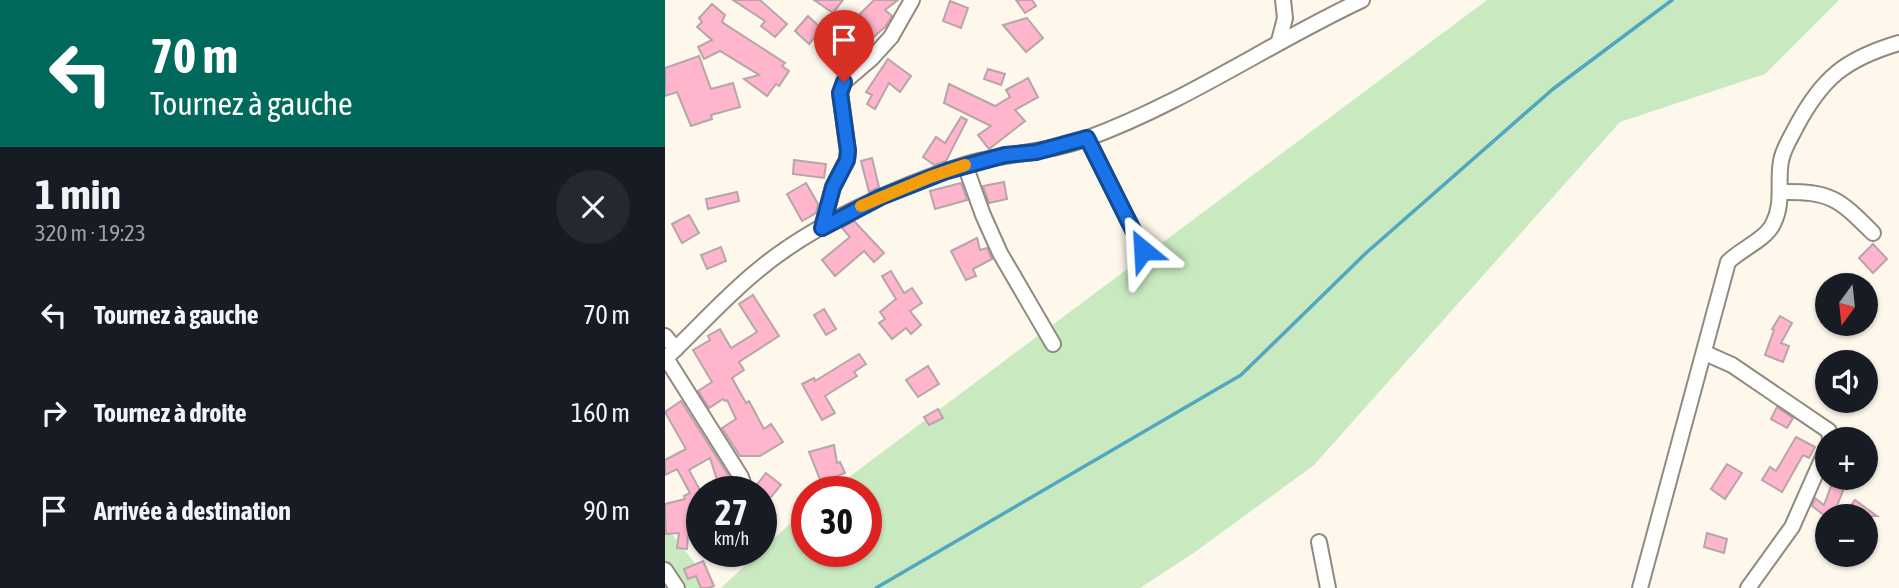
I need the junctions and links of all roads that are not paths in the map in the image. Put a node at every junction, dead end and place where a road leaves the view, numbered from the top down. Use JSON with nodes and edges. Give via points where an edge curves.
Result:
{"nodes":[{"id":1,"x":912,"y":0,"type":"edge"},
{"id":2,"x":1283,"y":0,"type":"edge"},
{"id":3,"x":1362,"y":0,"type":"edge"},
{"id":4,"x":1279,"y":41,"type":"junction"},
{"id":5,"x":1899,"y":43,"type":"edge"},
{"id":6,"x":1087,"y":138,"type":"junction"},
{"id":7,"x":965,"y":165,"type":"junction"},
{"id":8,"x":1781,"y":192,"type":"junction"},
{"id":9,"x":822,"y":228,"type":"junction"},
{"id":10,"x":1873,"y":233,"type":"dead end"},
{"id":11,"x":1143,"y":250,"type":"dead end"},
{"id":12,"x":665,"y":336,"type":"edge"},
{"id":13,"x":1053,"y":344,"type":"dead end"},
{"id":14,"x":1705,"y":353,"type":"junction"},
{"id":15,"x":669,"y":355,"type":"edge"},
{"id":16,"x":1823,"y":427,"type":"edge"},
{"id":17,"x":1815,"y":475,"type":"edge"},
{"id":18,"x":740,"y":476,"type":"edge"},
{"id":19,"x":1319,"y":542,"type":"dead end"},
{"id":20,"x":665,"y":570,"type":"edge"},
{"id":21,"x":677,"y":588,"type":"edge"},
{"id":22,"x":1328,"y":588,"type":"edge"},
{"id":23,"x":1640,"y":588,"type":"edge"},
{"id":24,"x":1748,"y":588,"type":"edge"}],
"edges":[{"from":1,"to":9,"type":"street","via":[[891,37],[844,82],[840,93],[847,160],[833,187]]},
{"from":2,"to":4,"type":"street","via":[[1285,18]]},
{"from":3,"to":4,"type":"street"},
{"from":4,"to":6,"type":"street","via":[[1177,99]]},
{"from":5,"to":8,"type":"street","via":[[1840,68],[1818,89],[1783,151]]},
{"from":6,"to":7,"type":"street"},
{"from":6,"to":11,"type":"street"},
{"from":7,"to":9,"type":"street","via":[[881,197]]},
{"from":7,"to":13,"type":"street","via":[[1000,253]]},
{"from":8,"to":10,"type":"street","via":[[1822,194],[1846,205]]},
{"from":8,"to":14,"type":"street","via":[[1772,227],[1728,262]]},
{"from":9,"to":15,"type":"street","via":[[758,270]]},
{"from":12,"to":15,"type":"street"},
{"from":14,"to":16,"type":"street","via":[[1733,365]]},
{"from":14,"to":23,"type":"street"},
{"from":15,"to":18,"type":"street"},
{"from":17,"to":24,"type":"street","via":[[1792,527]]},
{"from":19,"to":22,"type":"street"},
{"from":20,"to":21,"type":"street"}]}
